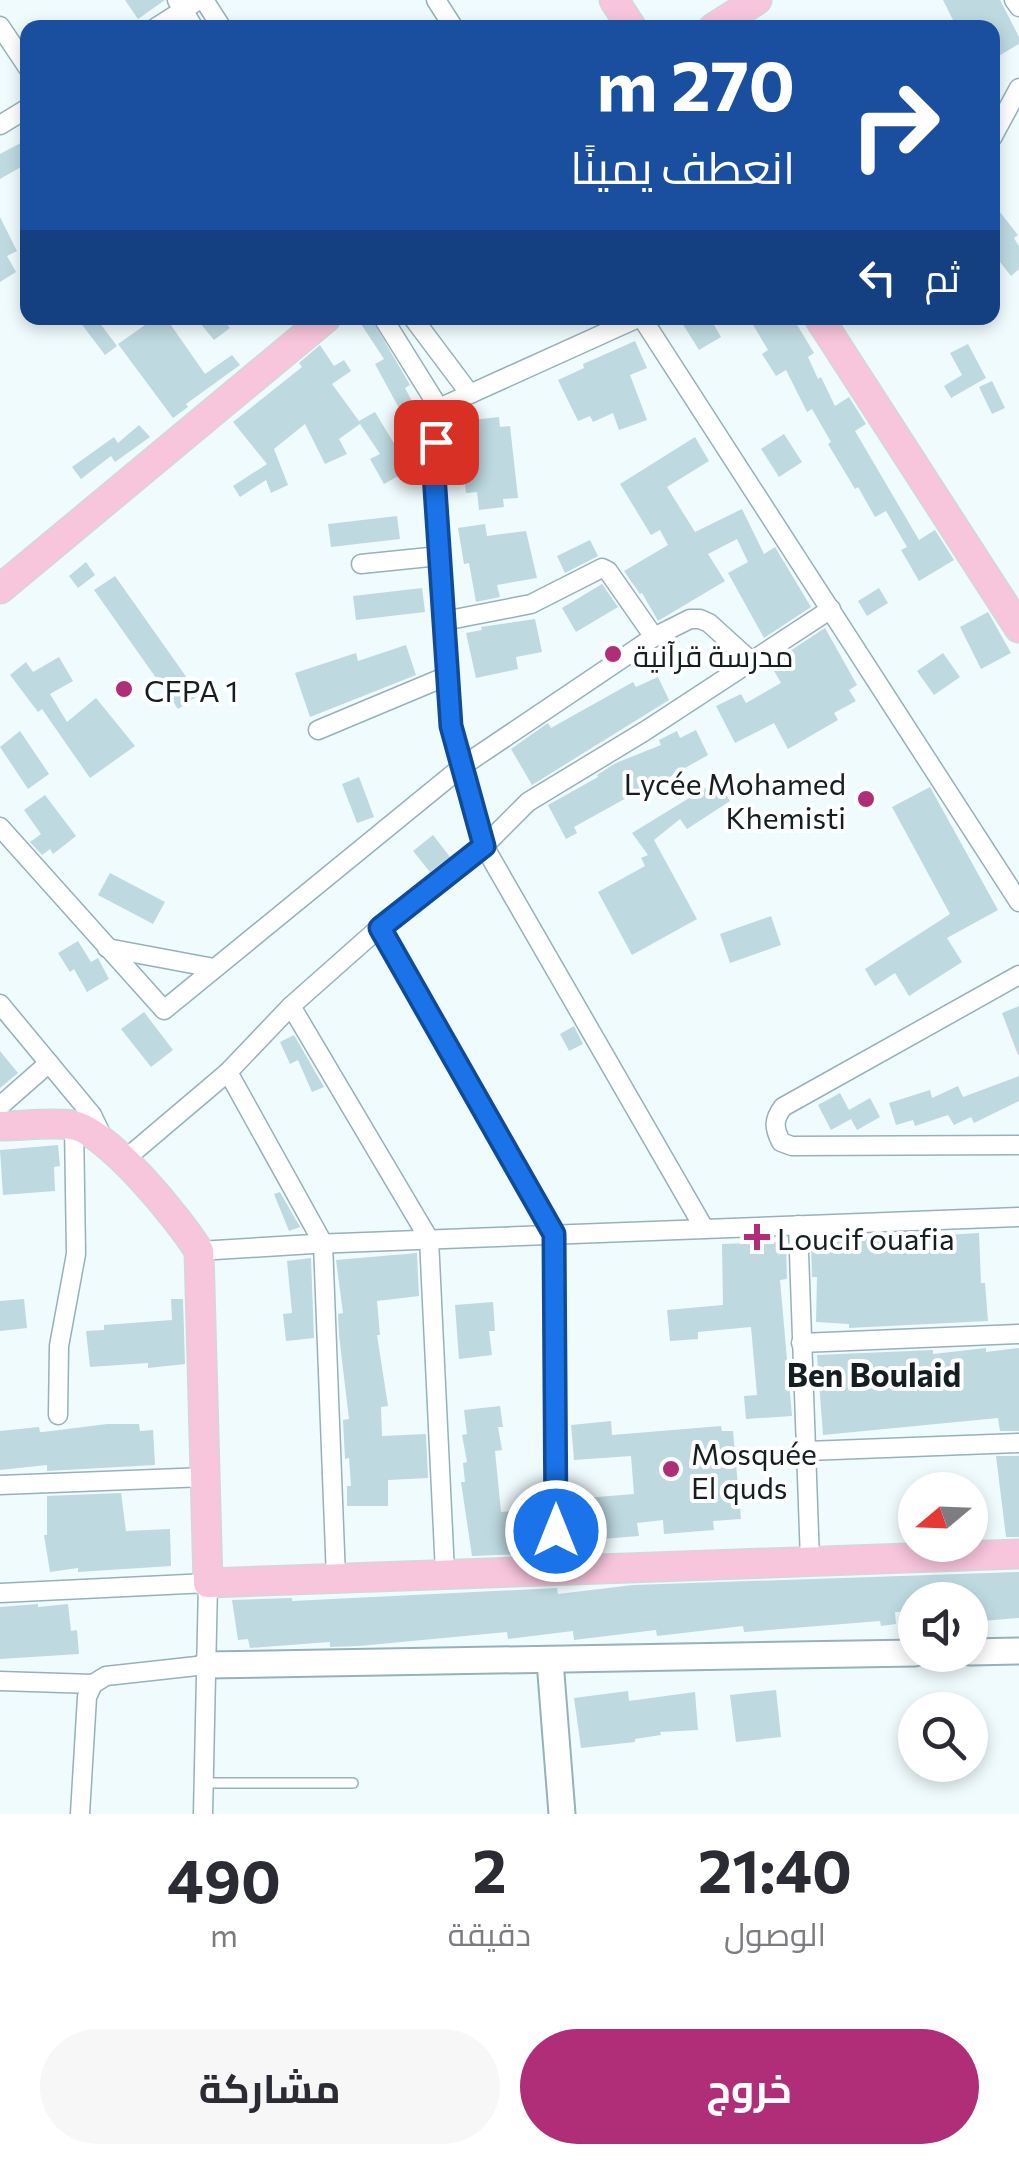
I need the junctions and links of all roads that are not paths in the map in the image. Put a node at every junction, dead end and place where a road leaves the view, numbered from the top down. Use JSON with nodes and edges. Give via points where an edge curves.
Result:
{"nodes":[{"id":1,"x":757,"y":0,"type":"edge"},
{"id":2,"x":1014,"y":0,"type":"edge"},
{"id":3,"x":191,"y":2,"type":"edge"},
{"id":4,"x":1019,"y":7,"type":"edge"},
{"id":5,"x":166,"y":20,"type":"edge"},
{"id":6,"x":212,"y":20,"type":"edge"},
{"id":7,"x":726,"y":20,"type":"edge"},
{"id":8,"x":0,"y":26,"type":"edge"},
{"id":9,"x":20,"y":56,"type":"edge"},
{"id":10,"x":1019,"y":88,"type":"edge"},
{"id":11,"x":1000,"y":123,"type":"edge"},
{"id":12,"x":318,"y":325,"type":"edge"},
{"id":13,"x":387,"y":325,"type":"edge"},
{"id":14,"x":418,"y":325,"type":"edge"},
{"id":15,"x":624,"y":325,"type":"edge"},
{"id":16,"x":645,"y":325,"type":"edge"},
{"id":17,"x":823,"y":325,"type":"edge"},
{"id":18,"x":470,"y":394,"type":"junction"},
{"id":19,"x":439,"y":408,"type":"junction"},
{"id":20,"x":439,"y":556,"type":"junction"},
{"id":21,"x":361,"y":564,"type":"dead end"},
{"id":22,"x":0,"y":588,"type":"edge"},
{"id":23,"x":831,"y":608,"type":"junction"},
{"id":24,"x":444,"y":621,"type":"junction"},
{"id":25,"x":1019,"y":628,"type":"edge"},
{"id":26,"x":654,"y":637,"type":"junction"},
{"id":27,"x":751,"y":661,"type":"junction"},
{"id":28,"x":448,"y":676,"type":"junction"},
{"id":29,"x":318,"y":730,"type":"dead end"},
{"id":30,"x":464,"y":765,"type":"junction"},
{"id":31,"x":0,"y":827,"type":"edge"},
{"id":32,"x":484,"y":846,"type":"junction"},
{"id":33,"x":1019,"y":902,"type":"edge"},
{"id":34,"x":380,"y":928,"type":"junction"},
{"id":35,"x":107,"y":948,"type":"junction"},
{"id":36,"x":214,"y":968,"type":"junction"},
{"id":37,"x":1019,"y":974,"type":"edge"},
{"id":38,"x":0,"y":1004,"type":"edge"},
{"id":39,"x":291,"y":1006,"type":"junction"},
{"id":40,"x":49,"y":1063,"type":"junction"},
{"id":41,"x":228,"y":1072,"type":"junction"},
{"id":42,"x":0,"y":1106,"type":"edge"},
{"id":43,"x":74,"y":1125,"type":"junction"},
{"id":44,"x":0,"y":1126,"type":"edge"},
{"id":45,"x":104,"y":1140,"type":"junction"},
{"id":46,"x":1019,"y":1144,"type":"edge"},
{"id":47,"x":123,"y":1162,"type":"junction"},
{"id":48,"x":1019,"y":1217,"type":"edge"},
{"id":49,"x":798,"y":1226,"type":"junction"},
{"id":50,"x":704,"y":1228,"type":"junction"},
{"id":51,"x":554,"y":1234,"type":"junction"},
{"id":52,"x":428,"y":1239,"type":"junction"},
{"id":53,"x":323,"y":1243,"type":"junction"},
{"id":54,"x":199,"y":1252,"type":"junction"},
{"id":55,"x":1019,"y":1334,"type":"edge"},
{"id":56,"x":801,"y":1343,"type":"junction"},
{"id":57,"x":58,"y":1415,"type":"dead end"},
{"id":58,"x":1019,"y":1443,"type":"edge"},
{"id":59,"x":807,"y":1451,"type":"junction"},
{"id":60,"x":206,"y":1476,"type":"junction"},
{"id":61,"x":0,"y":1485,"type":"edge"},
{"id":62,"x":1019,"y":1554,"type":"edge"},
{"id":63,"x":810,"y":1561,"type":"junction"},
{"id":64,"x":556,"y":1568,"type":"junction"},
{"id":65,"x":445,"y":1573,"type":"junction"},
{"id":66,"x":336,"y":1578,"type":"junction"},
{"id":67,"x":208,"y":1583,"type":"junction"},
{"id":68,"x":0,"y":1593,"type":"edge"},
{"id":69,"x":1019,"y":1651,"type":"edge"},
{"id":70,"x":988,"y":1652,"type":"edge"},
{"id":71,"x":898,"y":1653,"type":"edge"},
{"id":72,"x":550,"y":1661,"type":"junction"},
{"id":73,"x":206,"y":1664,"type":"junction"},
{"id":74,"x":0,"y":1681,"type":"edge"},
{"id":75,"x":93,"y":1684,"type":"junction"},
{"id":76,"x":352,"y":1782,"type":"dead end"},
{"id":77,"x":204,"y":1783,"type":"junction"},
{"id":78,"x":80,"y":1814,"type":"edge"},
{"id":79,"x":203,"y":1814,"type":"edge"},
{"id":80,"x":562,"y":1814,"type":"edge"}],
"edges":[{"from":1,"to":7,"type":"main road"},
{"from":2,"to":4,"type":"street"},
{"from":3,"to":5,"type":"street"},
{"from":3,"to":6,"type":"street"},
{"from":8,"to":9,"type":"street"},
{"from":10,"to":11,"type":"street"},
{"from":12,"to":22,"type":"main road"},
{"from":13,"to":19,"type":"street"},
{"from":14,"to":18,"type":"street"},
{"from":15,"to":18,"type":"street"},
{"from":16,"to":23,"type":"street"},
{"from":17,"to":25,"type":"main road"},
{"from":18,"to":19,"type":"street"},
{"from":19,"to":20,"type":"street"},
{"from":20,"to":21,"type":"street"},
{"from":20,"to":24,"type":"street"},
{"from":23,"to":27,"type":"street"},
{"from":23,"to":33,"type":"street"},
{"from":24,"to":26,"type":"street","via":[[531,604],[602,568]]},
{"from":24,"to":28,"type":"street"},
{"from":26,"to":27,"type":"street","via":[[700,619]]},
{"from":26,"to":30,"type":"street"},
{"from":27,"to":32,"type":"street","via":[[528,802]]},
{"from":28,"to":29,"type":"street"},
{"from":28,"to":30,"type":"street","via":[[451,726]]},
{"from":30,"to":32,"type":"street"},
{"from":30,"to":36,"type":"street"},
{"from":31,"to":35,"type":"street"},
{"from":32,"to":34,"type":"street"},
{"from":32,"to":50,"type":"street"},
{"from":34,"to":39,"type":"street"},
{"from":34,"to":51,"type":"street"},
{"from":35,"to":36,"type":"street"},
{"from":35,"to":36,"type":"street","via":[[164,1010]]},
{"from":37,"to":46,"type":"street","via":[[782,1108],[775,1130],[792,1146]]},
{"from":38,"to":40,"type":"street"},
{"from":39,"to":41,"type":"street"},
{"from":39,"to":52,"type":"street"},
{"from":40,"to":42,"type":"street"},
{"from":40,"to":45,"type":"street"},
{"from":41,"to":47,"type":"street"},
{"from":41,"to":53,"type":"street"},
{"from":43,"to":44,"type":"main road"},
{"from":43,"to":45,"type":"main road"},
{"from":43,"to":57,"type":"street","via":[[76,1254],[59,1346]]},
{"from":45,"to":47,"type":"main road"},
{"from":47,"to":54,"type":"main road"},
{"from":48,"to":49,"type":"street"},
{"from":49,"to":50,"type":"street"},
{"from":49,"to":56,"type":"street"},
{"from":50,"to":51,"type":"street"},
{"from":51,"to":52,"type":"street"},
{"from":51,"to":64,"type":"street"},
{"from":52,"to":53,"type":"street"},
{"from":52,"to":65,"type":"street"},
{"from":53,"to":54,"type":"street"},
{"from":53,"to":66,"type":"street"},
{"from":54,"to":60,"type":"main road"},
{"from":55,"to":56,"type":"street"},
{"from":56,"to":59,"type":"street"},
{"from":58,"to":59,"type":"street"},
{"from":59,"to":63,"type":"street"},
{"from":60,"to":61,"type":"street"},
{"from":60,"to":67,"type":"main road"},
{"from":62,"to":63,"type":"main road"},
{"from":63,"to":64,"type":"main road"},
{"from":64,"to":65,"type":"main road"},
{"from":65,"to":66,"type":"main road"},
{"from":66,"to":67,"type":"main road"},
{"from":67,"to":68,"type":"street"},
{"from":67,"to":73,"type":"street"},
{"from":69,"to":70,"type":"street"},
{"from":71,"to":72,"type":"street"},
{"from":72,"to":73,"type":"street"},
{"from":72,"to":80,"type":"street"},
{"from":73,"to":75,"type":"street","via":[[106,1676]]},
{"from":73,"to":77,"type":"street"},
{"from":74,"to":75,"type":"street"},
{"from":75,"to":78,"type":"street"},
{"from":76,"to":77,"type":"lane"},
{"from":77,"to":79,"type":"street"}]}
